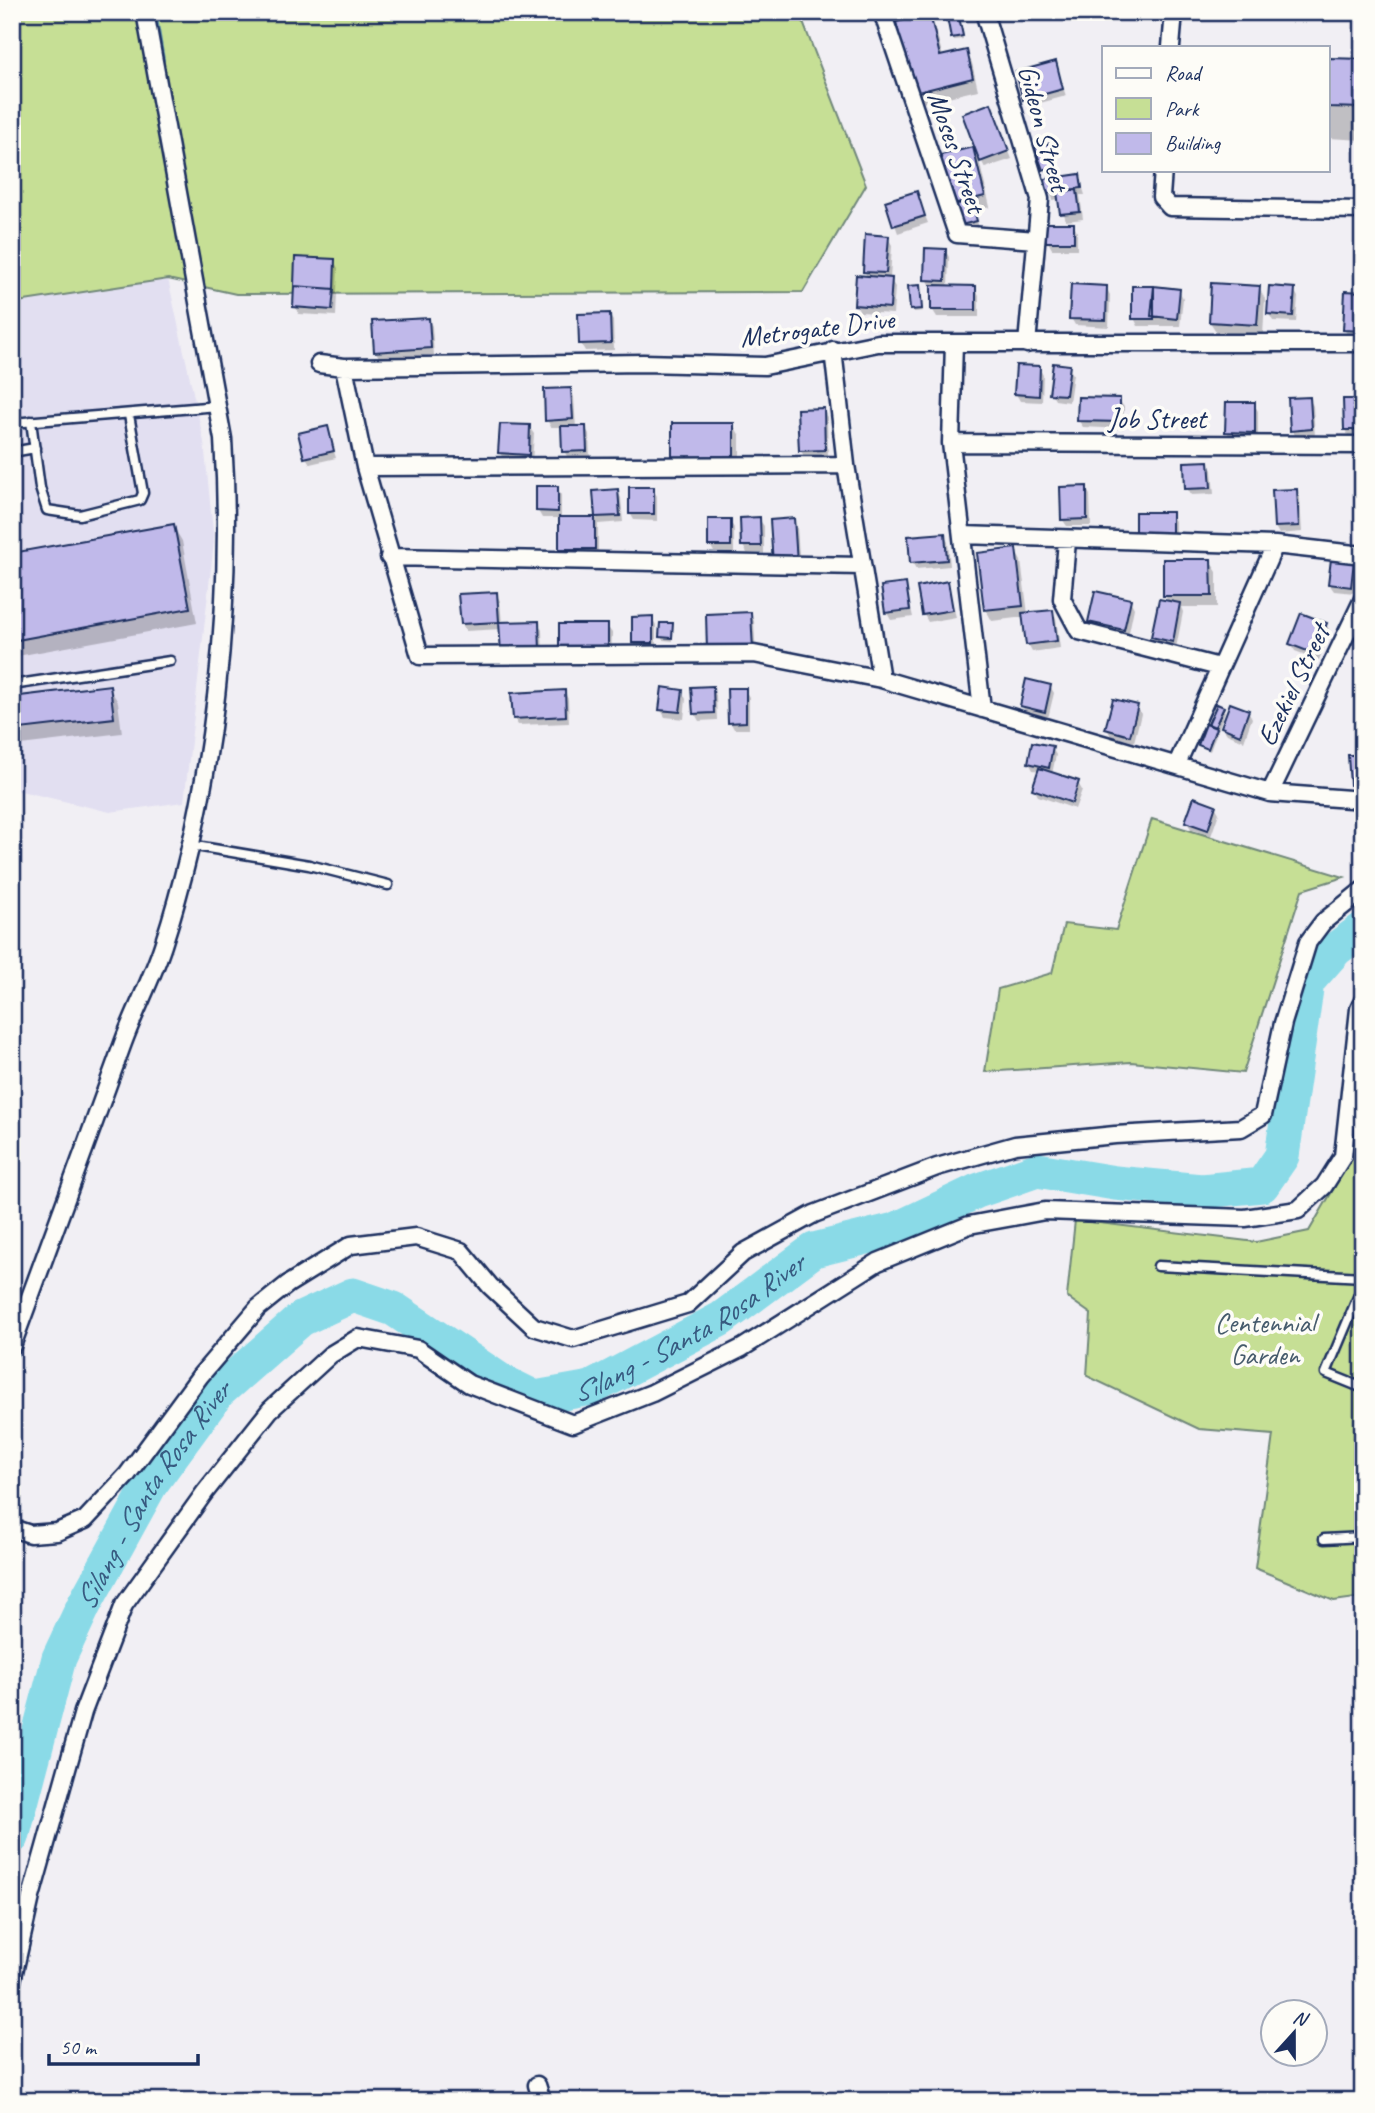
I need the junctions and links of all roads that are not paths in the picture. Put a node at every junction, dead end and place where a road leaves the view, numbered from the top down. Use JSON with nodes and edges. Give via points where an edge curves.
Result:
{"nodes":[{"id":1,"x":145,"y":12,"type":"edge"},
{"id":2,"x":882,"y":12,"type":"edge"},
{"id":3,"x":984,"y":12,"type":"edge"},
{"id":4,"x":1174,"y":12,"type":"edge"},
{"id":5,"x":1171,"y":46,"type":"edge"},
{"id":6,"x":1163,"y":172,"type":"edge"},
{"id":7,"x":1363,"y":210,"type":"edge"},
{"id":8,"x":1036,"y":240,"type":"junction"},
{"id":9,"x":954,"y":343,"type":"junction"},
{"id":10,"x":1363,"y":343,"type":"edge"},
{"id":11,"x":1027,"y":344,"type":"junction"},
{"id":12,"x":832,"y":350,"type":"junction"},
{"id":13,"x":319,"y":364,"type":"dead end"},
{"id":14,"x":344,"y":367,"type":"junction"},
{"id":15,"x":218,"y":406,"type":"junction"},
{"id":16,"x":129,"y":415,"type":"junction"},
{"id":17,"x":31,"y":421,"type":"junction"},
{"id":18,"x":12,"y":423,"type":"edge"},
{"id":19,"x":951,"y":443,"type":"junction"},
{"id":20,"x":1363,"y":445,"type":"edge"},
{"id":21,"x":35,"y":448,"type":"junction"},
{"id":22,"x":12,"y":452,"type":"edge"},
{"id":23,"x":846,"y":465,"type":"junction"},
{"id":24,"x":365,"y":467,"type":"junction"},
{"id":25,"x":962,"y":535,"type":"junction"},
{"id":26,"x":1067,"y":541,"type":"junction"},
{"id":27,"x":1275,"y":545,"type":"junction"},
{"id":28,"x":1363,"y":555,"type":"edge"},
{"id":29,"x":389,"y":557,"type":"junction"},
{"id":30,"x":862,"y":566,"type":"junction"},
{"id":31,"x":1363,"y":600,"type":"edge"},
{"id":32,"x":170,"y":661,"type":"dead end"},
{"id":33,"x":1219,"y":667,"type":"junction"},
{"id":34,"x":881,"y":680,"type":"junction"},
{"id":35,"x":12,"y":685,"type":"edge"},
{"id":36,"x":982,"y":709,"type":"junction"},
{"id":37,"x":1177,"y":764,"type":"junction"},
{"id":38,"x":1270,"y":793,"type":"junction"},
{"id":39,"x":1363,"y":800,"type":"edge"},
{"id":40,"x":190,"y":845,"type":"junction"},
{"id":41,"x":388,"y":885,"type":"dead end"},
{"id":42,"x":1363,"y":890,"type":"edge"},
{"id":43,"x":1363,"y":1001,"type":"edge"},
{"id":44,"x":1157,"y":1266,"type":"dead end"},
{"id":45,"x":1363,"y":1278,"type":"edge"},
{"id":46,"x":1363,"y":1284,"type":"edge"},
{"id":47,"x":12,"y":1346,"type":"edge"},
{"id":48,"x":1363,"y":1388,"type":"edge"},
{"id":49,"x":12,"y":1528,"type":"edge"},
{"id":50,"x":1363,"y":1537,"type":"edge"},
{"id":51,"x":1324,"y":1539,"type":"dead end"},
{"id":52,"x":12,"y":1981,"type":"edge"},
{"id":53,"x":537,"y":2085,"type":"dead end"},
{"id":54,"x":542,"y":2101,"type":"edge"}],
"edges":[{"from":1,"to":15,"type":"street"},
{"from":2,"to":8,"type":"street","name":"Moses Street","via":[[957,234]]},
{"from":3,"to":8,"type":"street","name":"Gideon Street","via":[[1040,199]]},
{"from":4,"to":5,"type":"street"},
{"from":6,"to":7,"type":"street","via":[[1161,197],[1170,206]]},
{"from":8,"to":11,"type":"street","name":"Gideon Street"},
{"from":9,"to":11,"type":"street","name":"Metrogate Drive"},
{"from":9,"to":12,"type":"street","name":"Metrogate Drive","via":[[878,343]]},
{"from":9,"to":19,"type":"street"},
{"from":10,"to":11,"type":"street","name":"Metrogate Drive"},
{"from":12,"to":14,"type":"street","name":"Metrogate Drive","via":[[765,366]]},
{"from":12,"to":23,"type":"street"},
{"from":13,"to":14,"type":"street","name":"Metrogate Drive"},
{"from":14,"to":24,"type":"street"},
{"from":15,"to":16,"type":"lane"},
{"from":15,"to":40,"type":"street","via":[[227,507],[225,594]]},
{"from":16,"to":17,"type":"lane"},
{"from":16,"to":21,"type":"lane","via":[[144,485],[140,500],[80,515],[47,510]]},
{"from":17,"to":18,"type":"lane"},
{"from":17,"to":21,"type":"lane"},
{"from":19,"to":20,"type":"street","name":"Job Street"},
{"from":19,"to":25,"type":"street"},
{"from":21,"to":22,"type":"lane"},
{"from":23,"to":24,"type":"street"},
{"from":23,"to":30,"type":"street"},
{"from":24,"to":29,"type":"street"},
{"from":25,"to":26,"type":"street"},
{"from":25,"to":36,"type":"street"},
{"from":26,"to":27,"type":"street"},
{"from":26,"to":33,"type":"street","via":[[1062,599],[1079,631]]},
{"from":27,"to":28,"type":"street"},
{"from":27,"to":33,"type":"street"},
{"from":29,"to":30,"type":"street"},
{"from":29,"to":34,"type":"street","via":[[420,656],[754,653]]},
{"from":30,"to":34,"type":"street"},
{"from":31,"to":38,"type":"street","name":"Ezekiel Street"},
{"from":32,"to":35,"type":"lane"},
{"from":33,"to":37,"type":"street"},
{"from":34,"to":36,"type":"street"},
{"from":36,"to":37,"type":"street"},
{"from":37,"to":38,"type":"street"},
{"from":38,"to":39,"type":"street"},
{"from":40,"to":41,"type":"lane","via":[[309,865]]},
{"from":40,"to":47,"type":"street","via":[[162,946]]},
{"from":42,"to":49,"type":"street","via":[[1323,922],[1308,942],[1283,1023],[1263,1115],[1241,1128],[1015,1145],[937,1167],[814,1214],[743,1253],[688,1304],[573,1339],[534,1327],[461,1251],[416,1237],[351,1245],[258,1308],[200,1376],[127,1475],[85,1520],[57,1532],[30,1534]]},
{"from":43,"to":52,"type":"street","via":[[1343,1156],[1324,1186],[1298,1210],[1245,1218],[1045,1212],[969,1225],[878,1262],[731,1353],[652,1393],[573,1424],[468,1384],[418,1349],[358,1338],[330,1354],[270,1410],[124,1605],[83,1712]]},
{"from":44,"to":45,"type":"lane"},
{"from":46,"to":48,"type":"lane","via":[[1326,1373]]},
{"from":50,"to":51,"type":"lane"},
{"from":53,"to":54,"type":"street"}]}
